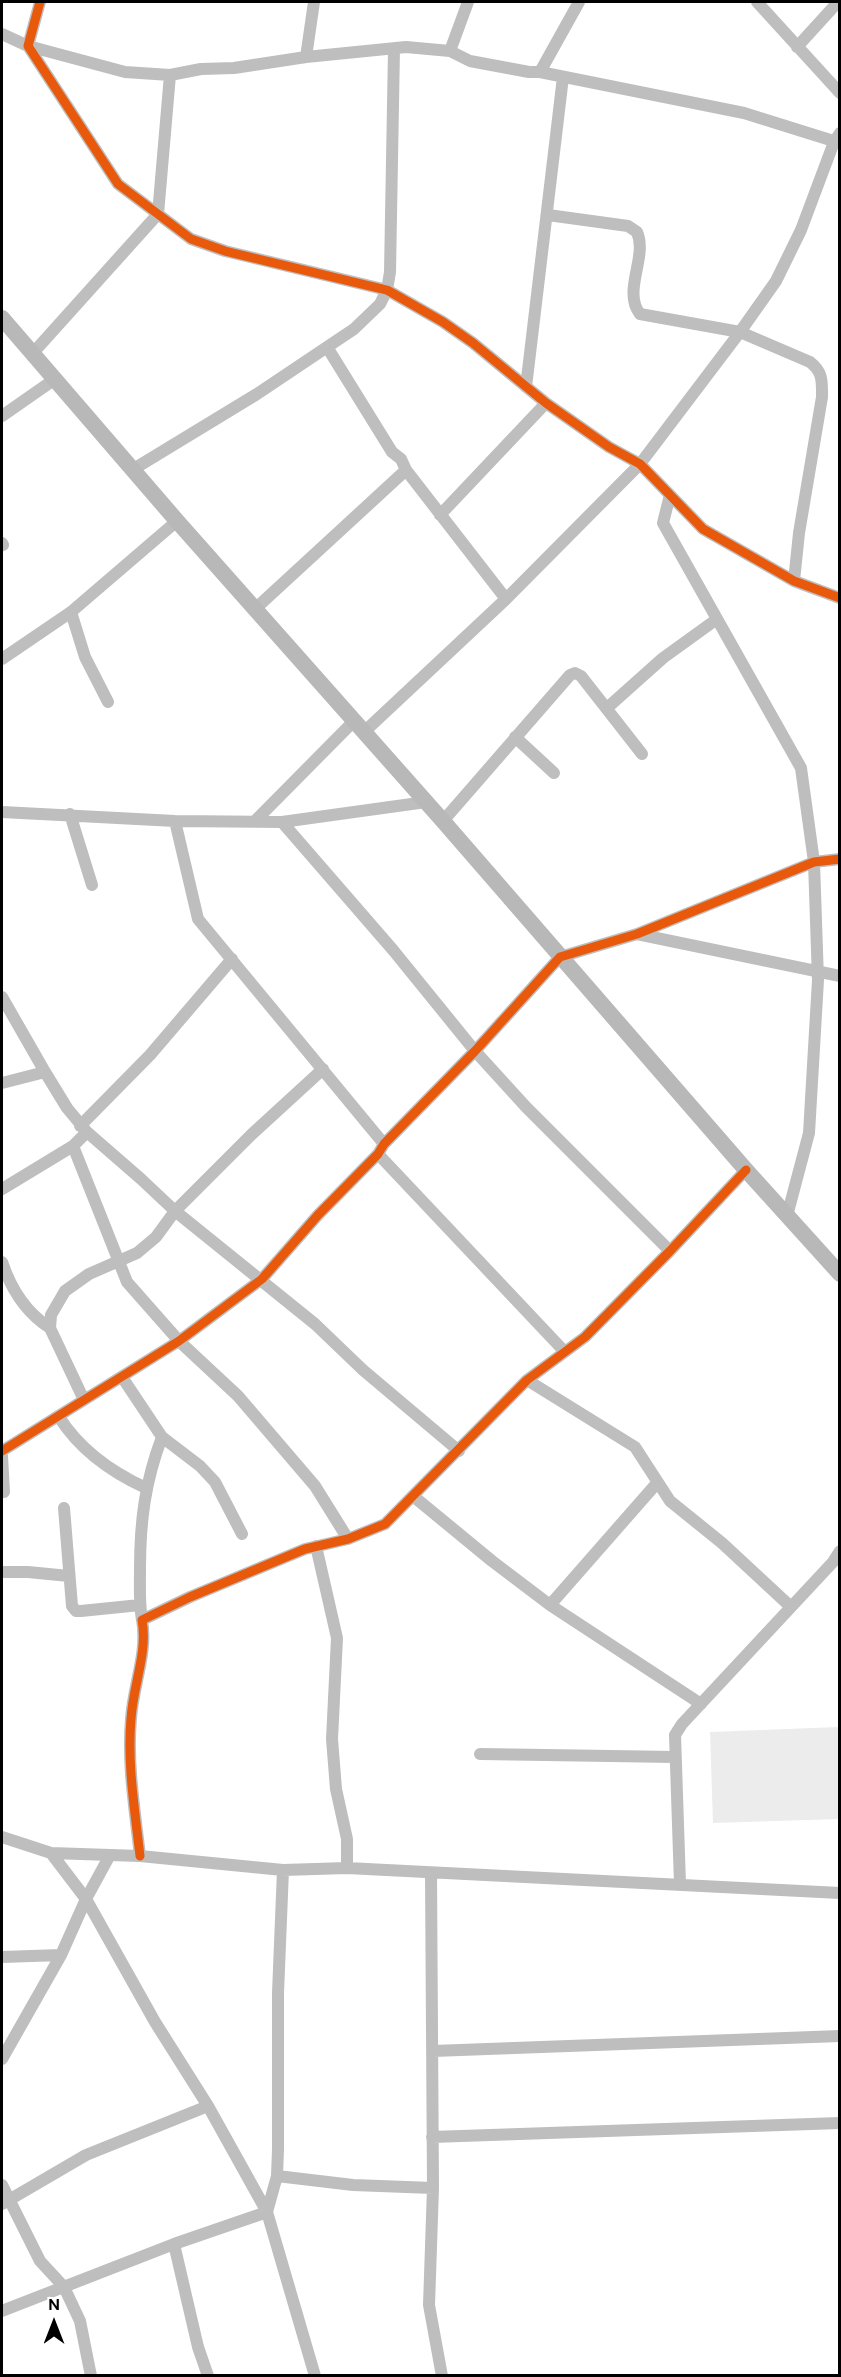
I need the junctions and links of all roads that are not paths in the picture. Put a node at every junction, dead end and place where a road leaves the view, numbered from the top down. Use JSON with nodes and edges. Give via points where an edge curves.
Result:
{"nodes":[{"id":1,"x":40,"y":2,"type":"edge"},
{"id":2,"x":314,"y":2,"type":"edge"},
{"id":3,"x":468,"y":2,"type":"edge"},
{"id":4,"x":579,"y":2,"type":"edge"},
{"id":5,"x":838,"y":2,"type":"edge"},
{"id":6,"x":761,"y":4,"type":"edge"},
{"id":7,"x":2,"y":34,"type":"edge"},
{"id":8,"x":28,"y":46,"type":"junction"},
{"id":9,"x":798,"y":47,"type":"junction"},
{"id":10,"x":394,"y":49,"type":"junction"},
{"id":11,"x":450,"y":51,"type":"junction"},
{"id":12,"x":306,"y":57,"type":"junction"},
{"id":13,"x":540,"y":72,"type":"junction"},
{"id":14,"x":170,"y":75,"type":"junction"},
{"id":15,"x":563,"y":77,"type":"junction"},
{"id":16,"x":840,"y":93,"type":"edge"},
{"id":17,"x":838,"y":139,"type":"edge"},
{"id":18,"x":158,"y":214,"type":"junction"},
{"id":19,"x":548,"y":215,"type":"junction"},
{"id":20,"x":387,"y":290,"type":"junction"},
{"id":21,"x":2,"y":318,"type":"edge"},
{"id":22,"x":740,"y":333,"type":"junction"},
{"id":23,"x":327,"y":347,"type":"junction"},
{"id":24,"x":33,"y":353,"type":"junction"},
{"id":25,"x":55,"y":380,"type":"junction"},
{"id":26,"x":526,"y":387,"type":"junction"},
{"id":27,"x":546,"y":403,"type":"junction"},
{"id":28,"x":2,"y":416,"type":"edge"},
{"id":29,"x":640,"y":464,"type":"junction"},
{"id":30,"x":132,"y":470,"type":"junction"},
{"id":31,"x":406,"y":470,"type":"junction"},
{"id":32,"x":670,"y":495,"type":"junction"},
{"id":33,"x":440,"y":515,"type":"junction"},
{"id":34,"x":177,"y":522,"type":"junction"},
{"id":35,"x":794,"y":581,"type":"junction"},
{"id":36,"x":840,"y":598,"type":"edge"},
{"id":37,"x":506,"y":599,"type":"junction"},
{"id":38,"x":255,"y":609,"type":"junction"},
{"id":39,"x":71,"y":612,"type":"junction"},
{"id":40,"x":717,"y":619,"type":"junction"},
{"id":41,"x":2,"y":658,"type":"edge"},
{"id":42,"x":108,"y":702,"type":"dead end"},
{"id":43,"x":607,"y":708,"type":"junction"},
{"id":44,"x":359,"y":726,"type":"junction"},
{"id":45,"x":515,"y":737,"type":"junction"},
{"id":46,"x":642,"y":754,"type":"dead end"},
{"id":47,"x":554,"y":774,"type":"dead end"},
{"id":48,"x":426,"y":802,"type":"junction"},
{"id":49,"x":2,"y":812,"type":"edge"},
{"id":50,"x":70,"y":814,"type":"junction"},
{"id":51,"x":256,"y":820,"type":"junction"},
{"id":52,"x":175,"y":821,"type":"junction"},
{"id":53,"x":443,"y":821,"type":"junction"},
{"id":54,"x":282,"y":822,"type":"junction"},
{"id":55,"x":840,"y":859,"type":"edge"},
{"id":56,"x":813,"y":862,"type":"junction"},
{"id":57,"x":92,"y":885,"type":"dead end"},
{"id":58,"x":637,"y":934,"type":"junction"},
{"id":59,"x":560,"y":957,"type":"junction"},
{"id":60,"x":232,"y":959,"type":"junction"},
{"id":61,"x":818,"y":971,"type":"junction"},
{"id":62,"x":840,"y":976,"type":"edge"},
{"id":63,"x":2,"y":997,"type":"edge"},
{"id":64,"x":475,"y":1051,"type":"junction"},
{"id":65,"x":323,"y":1069,"type":"junction"},
{"id":66,"x":45,"y":1072,"type":"junction"},
{"id":67,"x":2,"y":1083,"type":"edge"},
{"id":68,"x":83,"y":1129,"type":"junction"},
{"id":69,"x":73,"y":1146,"type":"junction"},
{"id":70,"x":381,"y":1149,"type":"junction"},
{"id":71,"x":746,"y":1170,"type":"junction"},
{"id":72,"x":2,"y":1189,"type":"edge"},
{"id":73,"x":175,"y":1211,"type":"junction"},
{"id":74,"x":788,"y":1216,"type":"junction"},
{"id":75,"x":670,"y":1251,"type":"junction"},
{"id":76,"x":2,"y":1262,"type":"edge"},
{"id":77,"x":120,"y":1262,"type":"junction"},
{"id":78,"x":840,"y":1274,"type":"edge"},
{"id":79,"x":262,"y":1279,"type":"junction"},
{"id":80,"x":50,"y":1328,"type":"junction"},
{"id":81,"x":179,"y":1341,"type":"junction"},
{"id":82,"x":564,"y":1351,"type":"junction"},
{"id":83,"x":122,"y":1377,"type":"junction"},
{"id":84,"x":527,"y":1380,"type":"junction"},
{"id":85,"x":84,"y":1400,"type":"junction"},
{"id":86,"x":59,"y":1417,"type":"junction"},
{"id":87,"x":162,"y":1437,"type":"junction"},
{"id":88,"x":459,"y":1451,"type":"junction"},
{"id":89,"x":2,"y":1454,"type":"edge"},
{"id":90,"x":657,"y":1483,"type":"junction"},
{"id":91,"x":146,"y":1488,"type":"junction"},
{"id":92,"x":4,"y":1492,"type":"dead end"},
{"id":93,"x":413,"y":1496,"type":"junction"},
{"id":94,"x":64,"y":1508,"type":"dead end"},
{"id":95,"x":242,"y":1534,"type":"dead end"},
{"id":96,"x":348,"y":1539,"type":"junction"},
{"id":97,"x":316,"y":1545,"type":"junction"},
{"id":98,"x":840,"y":1551,"type":"edge"},
{"id":99,"x":2,"y":1572,"type":"edge"},
{"id":100,"x":69,"y":1576,"type":"junction"},
{"id":101,"x":140,"y":1605,"type":"junction"},
{"id":102,"x":550,"y":1605,"type":"junction"},
{"id":103,"x":791,"y":1606,"type":"junction"},
{"id":104,"x":142,"y":1620,"type":"junction"},
{"id":105,"x":701,"y":1704,"type":"junction"},
{"id":106,"x":480,"y":1754,"type":"dead end"},
{"id":107,"x":675,"y":1757,"type":"junction"},
{"id":108,"x":2,"y":1834,"type":"edge"},
{"id":109,"x":51,"y":1853,"type":"junction"},
{"id":110,"x":110,"y":1854,"type":"junction"},
{"id":111,"x":140,"y":1856,"type":"junction"},
{"id":112,"x":347,"y":1868,"type":"junction"},
{"id":113,"x":283,"y":1870,"type":"junction"},
{"id":114,"x":431,"y":1873,"type":"junction"},
{"id":115,"x":680,"y":1884,"type":"junction"},
{"id":116,"x":840,"y":1893,"type":"edge"},
{"id":117,"x":86,"y":1899,"type":"junction"},
{"id":118,"x":61,"y":1955,"type":"junction"},
{"id":119,"x":2,"y":1957,"type":"edge"},
{"id":120,"x":840,"y":2037,"type":"edge"},
{"id":121,"x":433,"y":2051,"type":"junction"},
{"id":122,"x":2,"y":2059,"type":"edge"},
{"id":123,"x":208,"y":2106,"type":"junction"},
{"id":124,"x":840,"y":2123,"type":"edge"},
{"id":125,"x":432,"y":2137,"type":"junction"},
{"id":126,"x":277,"y":2176,"type":"junction"},
{"id":127,"x":2,"y":2186,"type":"edge"},
{"id":128,"x":433,"y":2188,"type":"junction"},
{"id":129,"x":5,"y":2201,"type":"edge"},
{"id":130,"x":267,"y":2212,"type":"junction"},
{"id":131,"x":174,"y":2244,"type":"junction"},
{"id":132,"x":64,"y":2287,"type":"junction"},
{"id":133,"x":2,"y":2311,"type":"edge"},
{"id":134,"x":91,"y":2376,"type":"edge"},
{"id":135,"x":208,"y":2376,"type":"edge"},
{"id":136,"x":315,"y":2376,"type":"edge"},
{"id":137,"x":442,"y":2376,"type":"edge"}],
"edges":[{"from":1,"to":8,"type":"street"},
{"from":2,"to":12,"type":"street"},
{"from":3,"to":11,"type":"street"},
{"from":4,"to":13,"type":"street"},
{"from":5,"to":9,"type":"street"},
{"from":6,"to":9,"type":"street"},
{"from":7,"to":8,"type":"street"},
{"from":8,"to":14,"type":"street","via":[[126,72]]},
{"from":8,"to":18,"type":"street","via":[[118,184]]},
{"from":9,"to":16,"type":"street"},
{"from":10,"to":11,"type":"street"},
{"from":10,"to":12,"type":"street"},
{"from":10,"to":20,"type":"street"},
{"from":11,"to":13,"type":"street","via":[[470,61]]},
{"from":12,"to":14,"type":"street"},
{"from":13,"to":15,"type":"street"},
{"from":14,"to":18,"type":"street"},
{"from":15,"to":17,"type":"street","via":[[744,113]]},
{"from":15,"to":19,"type":"street"},
{"from":17,"to":22,"type":"street","via":[[776,281]]},
{"from":18,"to":20,"type":"street","via":[[191,239],[225,251]]},
{"from":18,"to":24,"type":"street"},
{"from":19,"to":22,"type":"street","via":[[628,226],[637,232],[634,297],[640,314]]},
{"from":19,"to":26,"type":"street"},
{"from":20,"to":23,"type":"street","via":[[370,315]]},
{"from":20,"to":26,"type":"street","via":[[466,338]]},
{"from":21,"to":24,"type":"main road"},
{"from":22,"to":29,"type":"street"},
{"from":22,"to":35,"type":"street","via":[[810,362],[821,372],[822,397]]},
{"from":23,"to":30,"type":"street"},
{"from":23,"to":31,"type":"street"},
{"from":24,"to":25,"type":"main road"},
{"from":25,"to":28,"type":"street"},
{"from":25,"to":30,"type":"main road"},
{"from":26,"to":27,"type":"street"},
{"from":27,"to":29,"type":"street"},
{"from":27,"to":33,"type":"street"},
{"from":29,"to":32,"type":"street"},
{"from":29,"to":37,"type":"street"},
{"from":30,"to":34,"type":"main road"},
{"from":31,"to":33,"type":"street"},
{"from":31,"to":38,"type":"street"},
{"from":32,"to":35,"type":"street","via":[[704,529]]},
{"from":32,"to":40,"type":"street","via":[[663,523]]},
{"from":33,"to":37,"type":"street"},
{"from":34,"to":38,"type":"main road"},
{"from":34,"to":39,"type":"street"},
{"from":35,"to":36,"type":"street"},
{"from":37,"to":44,"type":"street"},
{"from":38,"to":44,"type":"main road"},
{"from":39,"to":41,"type":"street"},
{"from":39,"to":42,"type":"street","via":[[85,657]]},
{"from":40,"to":43,"type":"street","via":[[663,658]]},
{"from":40,"to":56,"type":"street","via":[[801,768]]},
{"from":43,"to":45,"type":"street","via":[[575,673]]},
{"from":43,"to":46,"type":"street"},
{"from":44,"to":48,"type":"main road"},
{"from":44,"to":51,"type":"street"},
{"from":45,"to":47,"type":"street"},
{"from":45,"to":53,"type":"street"},
{"from":48,"to":53,"type":"main road"},
{"from":48,"to":54,"type":"street"},
{"from":49,"to":50,"type":"street"},
{"from":50,"to":52,"type":"street"},
{"from":50,"to":57,"type":"street"},
{"from":51,"to":52,"type":"street"},
{"from":51,"to":54,"type":"street"},
{"from":52,"to":60,"type":"street","via":[[198,919]]},
{"from":53,"to":59,"type":"main road"},
{"from":54,"to":64,"type":"street"},
{"from":55,"to":56,"type":"street"},
{"from":56,"to":58,"type":"street"},
{"from":56,"to":61,"type":"street"},
{"from":58,"to":59,"type":"street"},
{"from":58,"to":61,"type":"street"},
{"from":59,"to":64,"type":"street"},
{"from":59,"to":71,"type":"main road"},
{"from":60,"to":65,"type":"street"},
{"from":60,"to":68,"type":"street"},
{"from":61,"to":62,"type":"street"},
{"from":61,"to":74,"type":"street","via":[[809,1133]]},
{"from":63,"to":66,"type":"street"},
{"from":64,"to":70,"type":"street"},
{"from":64,"to":75,"type":"street"},
{"from":65,"to":70,"type":"street"},
{"from":65,"to":73,"type":"street"},
{"from":66,"to":67,"type":"street"},
{"from":66,"to":68,"type":"street"},
{"from":68,"to":69,"type":"street"},
{"from":68,"to":73,"type":"street"},
{"from":69,"to":72,"type":"street"},
{"from":69,"to":77,"type":"street"},
{"from":70,"to":79,"type":"street"},
{"from":70,"to":82,"type":"street"},
{"from":71,"to":74,"type":"main road"},
{"from":71,"to":75,"type":"street"},
{"from":73,"to":77,"type":"street","via":[[156,1237]]},
{"from":73,"to":79,"type":"street"},
{"from":74,"to":78,"type":"main road"},
{"from":75,"to":82,"type":"street","via":[[585,1337]]},
{"from":76,"to":80,"type":"street","via":[[24,1305],[34,1318]]},
{"from":77,"to":80,"type":"street","via":[[89,1274],[65,1291],[51,1315]]},
{"from":77,"to":81,"type":"street","via":[[127,1282]]},
{"from":79,"to":81,"type":"street"},
{"from":79,"to":88,"type":"street"},
{"from":80,"to":85,"type":"street"},
{"from":81,"to":83,"type":"street"},
{"from":81,"to":96,"type":"street","via":[[238,1396],[315,1486]]},
{"from":82,"to":84,"type":"street"},
{"from":83,"to":85,"type":"street"},
{"from":83,"to":87,"type":"street"},
{"from":84,"to":88,"type":"street"},
{"from":84,"to":90,"type":"street","via":[[635,1447]]},
{"from":85,"to":86,"type":"street"},
{"from":86,"to":89,"type":"street"},
{"from":86,"to":91,"type":"street","via":[[89,1453]]},
{"from":87,"to":91,"type":"street"},
{"from":87,"to":95,"type":"street","via":[[215,1482]]},
{"from":88,"to":93,"type":"street"},
{"from":89,"to":92,"type":"street"},
{"from":90,"to":102,"type":"street"},
{"from":90,"to":103,"type":"street","via":[[670,1502]]},
{"from":91,"to":101,"type":"street","via":[[141,1520]]},
{"from":93,"to":96,"type":"street","via":[[385,1524]]},
{"from":93,"to":102,"type":"street"},
{"from":94,"to":100,"type":"street"},
{"from":96,"to":97,"type":"street"},
{"from":97,"to":104,"type":"street"},
{"from":97,"to":112,"type":"street","via":[[337,1638],[332,1738],[336,1789],[347,1839]]},
{"from":98,"to":103,"type":"street"},
{"from":99,"to":100,"type":"street"},
{"from":100,"to":101,"type":"street","via":[[76,1611]]},
{"from":101,"to":104,"type":"street"},
{"from":102,"to":105,"type":"street"},
{"from":103,"to":105,"type":"street"},
{"from":104,"to":111,"type":"street","via":[[145,1637],[131,1718]]},
{"from":105,"to":107,"type":"street","via":[[675,1735]]},
{"from":106,"to":107,"type":"street"},
{"from":107,"to":115,"type":"street"},
{"from":108,"to":109,"type":"street"},
{"from":109,"to":110,"type":"street"},
{"from":109,"to":117,"type":"street"},
{"from":110,"to":111,"type":"street"},
{"from":110,"to":117,"type":"street"},
{"from":111,"to":113,"type":"street"},
{"from":112,"to":113,"type":"street"},
{"from":112,"to":114,"type":"street"},
{"from":113,"to":126,"type":"street"},
{"from":114,"to":115,"type":"street"},
{"from":114,"to":121,"type":"street"},
{"from":115,"to":116,"type":"street"},
{"from":117,"to":118,"type":"street"},
{"from":117,"to":123,"type":"street","via":[[155,2022]]},
{"from":118,"to":119,"type":"street"},
{"from":118,"to":122,"type":"street"},
{"from":120,"to":121,"type":"street"},
{"from":121,"to":125,"type":"street"},
{"from":123,"to":129,"type":"street","via":[[86,2155]]},
{"from":123,"to":130,"type":"street"},
{"from":124,"to":125,"type":"street"},
{"from":125,"to":128,"type":"street"},
{"from":126,"to":128,"type":"street","via":[[353,2185]]},
{"from":126,"to":130,"type":"street"},
{"from":127,"to":129,"type":"street"},
{"from":128,"to":137,"type":"street","via":[[429,2305]]},
{"from":129,"to":132,"type":"street","via":[[40,2261]]},
{"from":130,"to":131,"type":"street"},
{"from":130,"to":136,"type":"street"},
{"from":131,"to":132,"type":"street"},
{"from":131,"to":135,"type":"street"},
{"from":132,"to":133,"type":"street"},
{"from":132,"to":134,"type":"street","via":[[80,2321]]}]}
